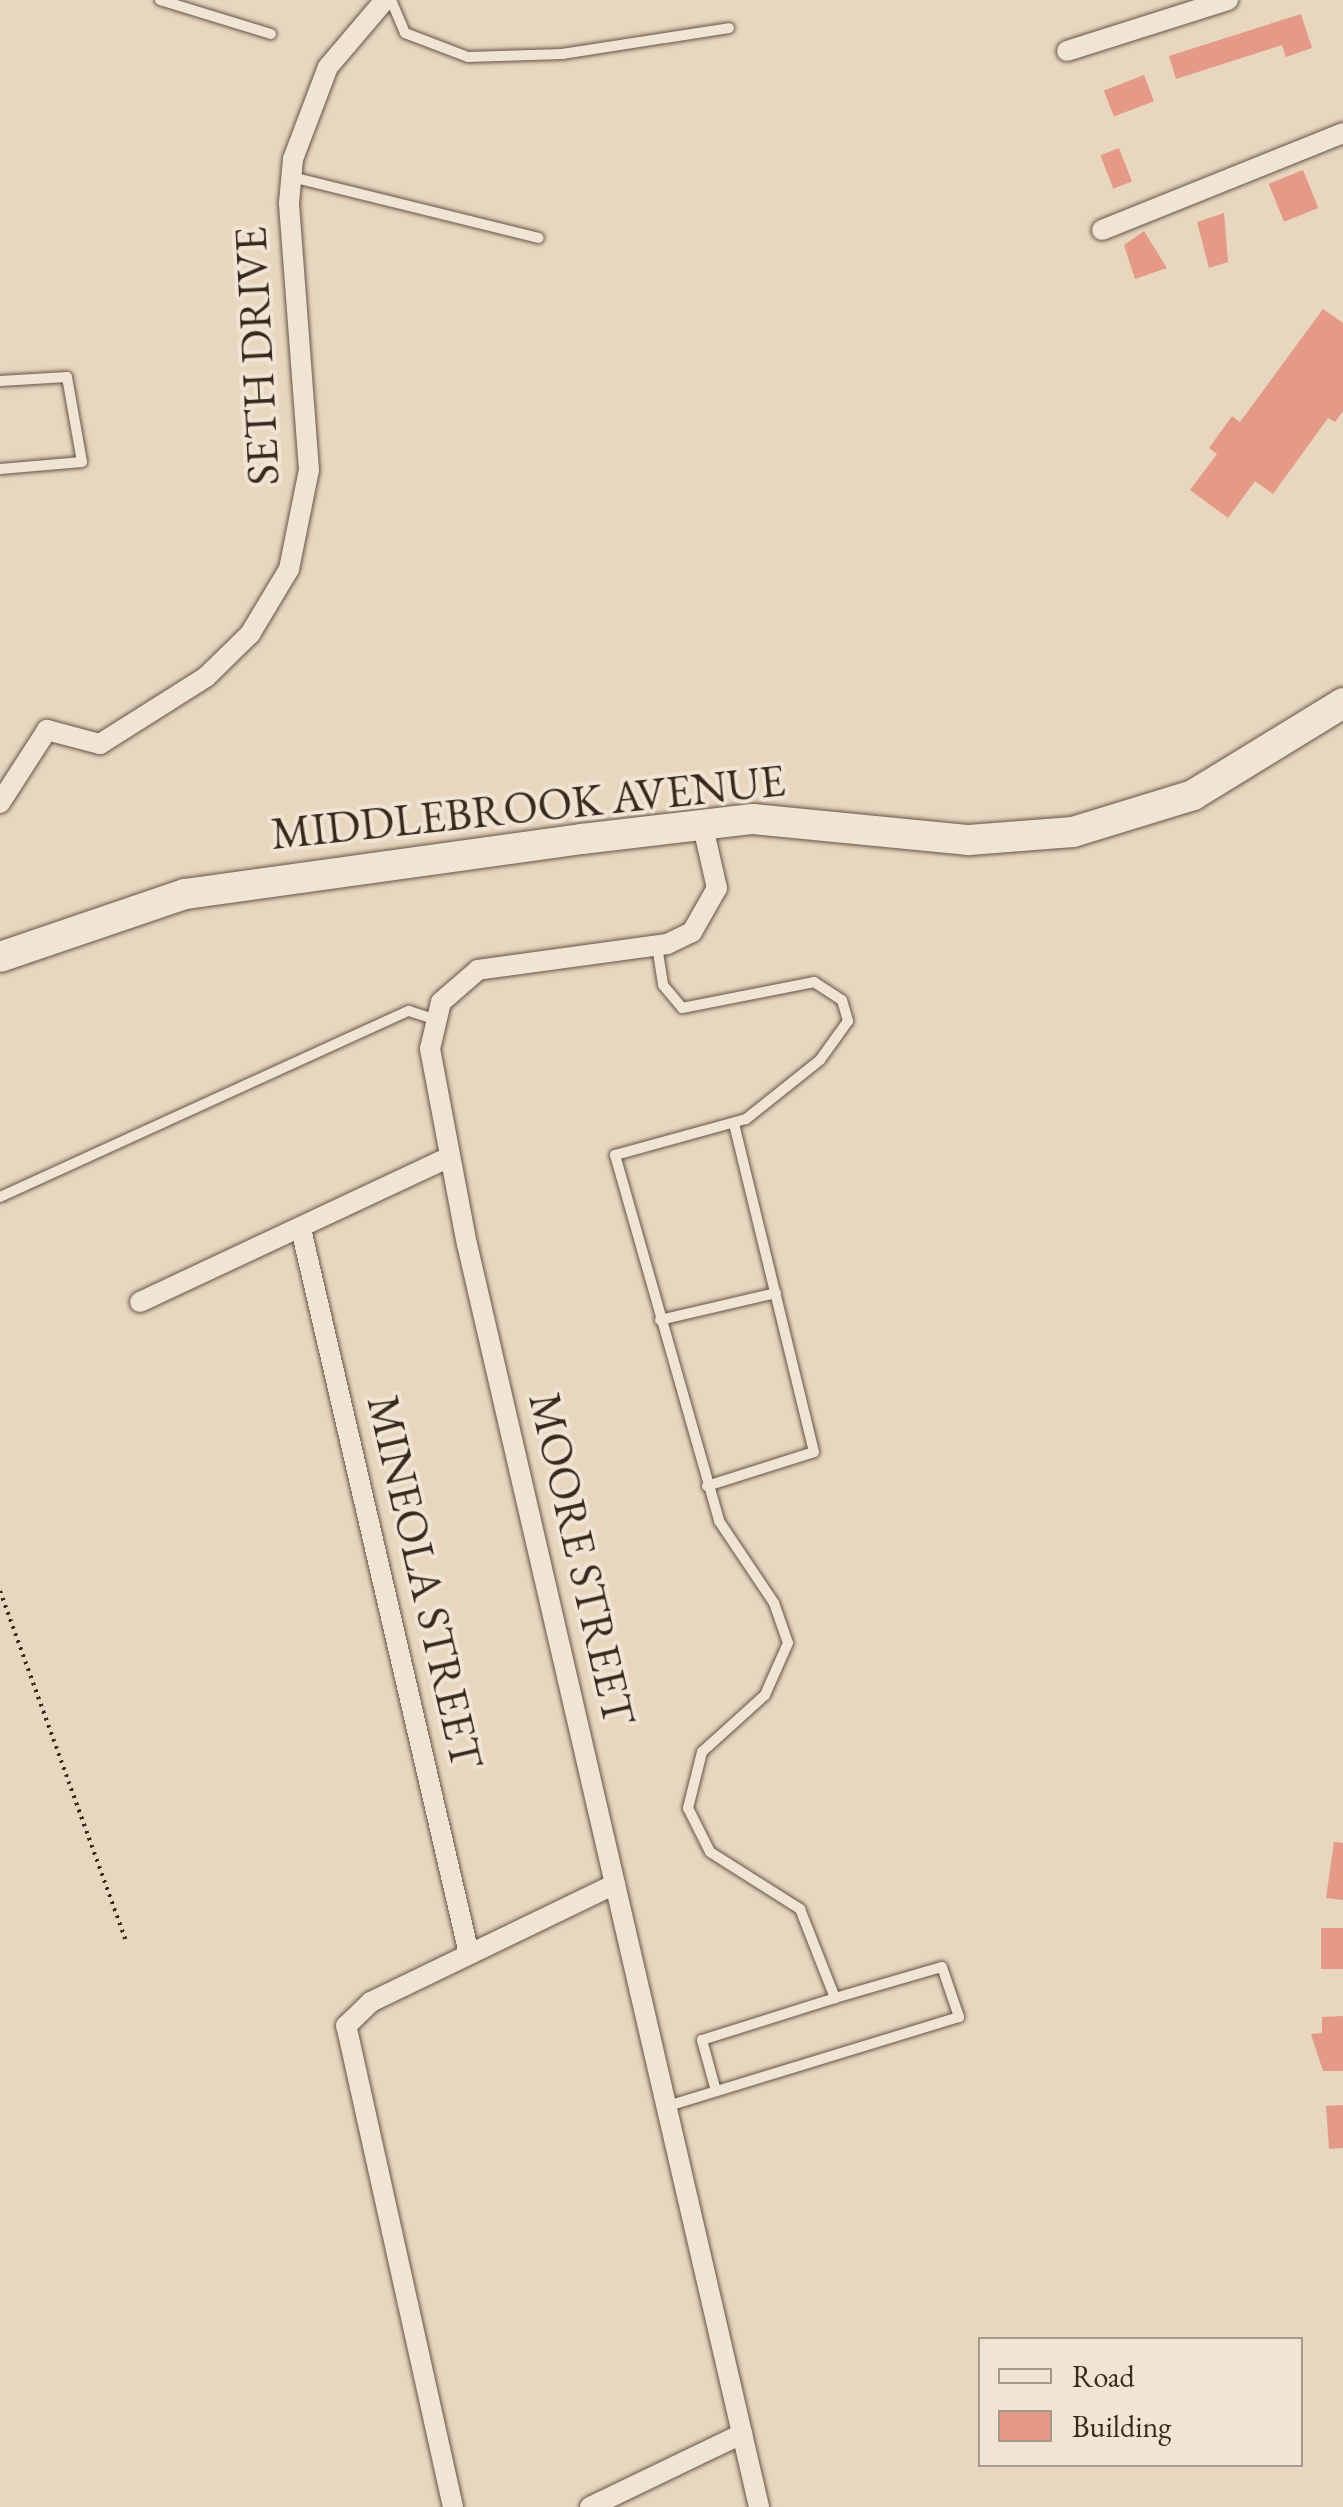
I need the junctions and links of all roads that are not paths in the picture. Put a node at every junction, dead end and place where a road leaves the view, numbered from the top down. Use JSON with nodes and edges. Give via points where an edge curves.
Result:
{"nodes":[{"id":1,"x":160,"y":0,"type":"edge"},
{"id":2,"x":388,"y":0,"type":"edge"},
{"id":3,"x":1215,"y":2,"type":"edge"},
{"id":4,"x":729,"y":28,"type":"dead end"},
{"id":5,"x":270,"y":34,"type":"dead end"},
{"id":6,"x":1066,"y":50,"type":"dead end"},
{"id":7,"x":1343,"y":132,"type":"edge"},
{"id":8,"x":290,"y":176,"type":"junction"},
{"id":9,"x":1102,"y":230,"type":"dead end"},
{"id":10,"x":539,"y":238,"type":"dead end"},
{"id":11,"x":0,"y":380,"type":"edge"},
{"id":12,"x":0,"y":468,"type":"edge"},
{"id":13,"x":1343,"y":703,"type":"edge"},
{"id":14,"x":0,"y":803,"type":"edge"},
{"id":15,"x":704,"y":827,"type":"junction"},
{"id":16,"x":657,"y":945,"type":"junction"},
{"id":17,"x":0,"y":957,"type":"edge"},
{"id":18,"x":434,"y":1019,"type":"junction"},
{"id":19,"x":734,"y":1125,"type":"junction"},
{"id":20,"x":449,"y":1157,"type":"junction"},
{"id":21,"x":0,"y":1197,"type":"edge"},
{"id":22,"x":301,"y":1229,"type":"junction"},
{"id":23,"x":776,"y":1294,"type":"junction"},
{"id":24,"x":140,"y":1302,"type":"dead end"},
{"id":25,"x":660,"y":1320,"type":"junction"},
{"id":26,"x":707,"y":1486,"type":"junction"},
{"id":27,"x":616,"y":1884,"type":"junction"},
{"id":28,"x":469,"y":1954,"type":"junction"},
{"id":29,"x":835,"y":1998,"type":"junction"},
{"id":30,"x":716,"y":2090,"type":"junction"},
{"id":31,"x":668,"y":2106,"type":"junction"},
{"id":32,"x":742,"y":2434,"type":"junction"},
{"id":33,"x":453,"y":2507,"type":"edge"},
{"id":34,"x":590,"y":2507,"type":"edge"},
{"id":35,"x":759,"y":2507,"type":"edge"}],
"edges":[{"from":1,"to":5,"type":"lane"},
{"from":2,"to":4,"type":"lane","via":[[404,32],[468,57],[562,54]]},
{"from":2,"to":8,"type":"street","name":"SETH DRIVE","via":[[351,34],[315,90]]},
{"from":3,"to":6,"type":"street"},
{"from":7,"to":9,"type":"street"},
{"from":8,"to":10,"type":"lane"},
{"from":8,"to":14,"type":"street","name":"SETH DRIVE","via":[[308,470],[288,569],[250,634],[206,677],[100,744],[48,730]]},
{"from":11,"to":12,"type":"lane","via":[[67,377],[82,462]]},
{"from":13,"to":15,"type":"main road","name":"MIDDLEBROOK AVENUE","via":[[1193,795],[1073,832],[968,840],[785,819]]},
{"from":15,"to":16,"type":"street","via":[[717,878],[714,902],[692,932]]},
{"from":15,"to":17,"type":"main road","name":"MIDDLEBROOK AVENUE","via":[[215,889],[108,915]]},
{"from":16,"to":18,"type":"street","via":[[486,966],[449,992]]},
{"from":16,"to":19,"type":"lane","via":[[663,985],[682,1008],[802,982],[835,993],[846,1010],[834,1046]]},
{"from":18,"to":20,"type":"street","name":"MOORE STREET","via":[[430,1049]]},
{"from":18,"to":21,"type":"lane","via":[[409,1011]]},
{"from":19,"to":23,"type":"lane"},
{"from":19,"to":25,"type":"lane","via":[[616,1154]]},
{"from":20,"to":22,"type":"street"},
{"from":20,"to":27,"type":"street","name":"MOORE STREET"},
{"from":22,"to":24,"type":"street"},
{"from":22,"to":28,"type":"street","name":"MINEOLA STREET"},
{"from":23,"to":25,"type":"lane"},
{"from":23,"to":26,"type":"lane","via":[[814,1452]]},
{"from":25,"to":26,"type":"lane"},
{"from":26,"to":29,"type":"lane","via":[[734,1550],[774,1602],[788,1644],[764,1695],[702,1752],[688,1808],[710,1852],[800,1909]]},
{"from":27,"to":28,"type":"street"},
{"from":27,"to":31,"type":"street","name":"MOORE STREET"},
{"from":28,"to":33,"type":"street","via":[[356,2011],[345,2034]]},
{"from":29,"to":30,"type":"lane","via":[[702,2040]]},
{"from":29,"to":30,"type":"lane","via":[[942,1967],[960,2018]]},
{"from":30,"to":31,"type":"lane"},
{"from":31,"to":32,"type":"street","name":"MOORE STREET"},
{"from":32,"to":34,"type":"street"},
{"from":32,"to":35,"type":"street","name":"MOORE STREET"}]}
